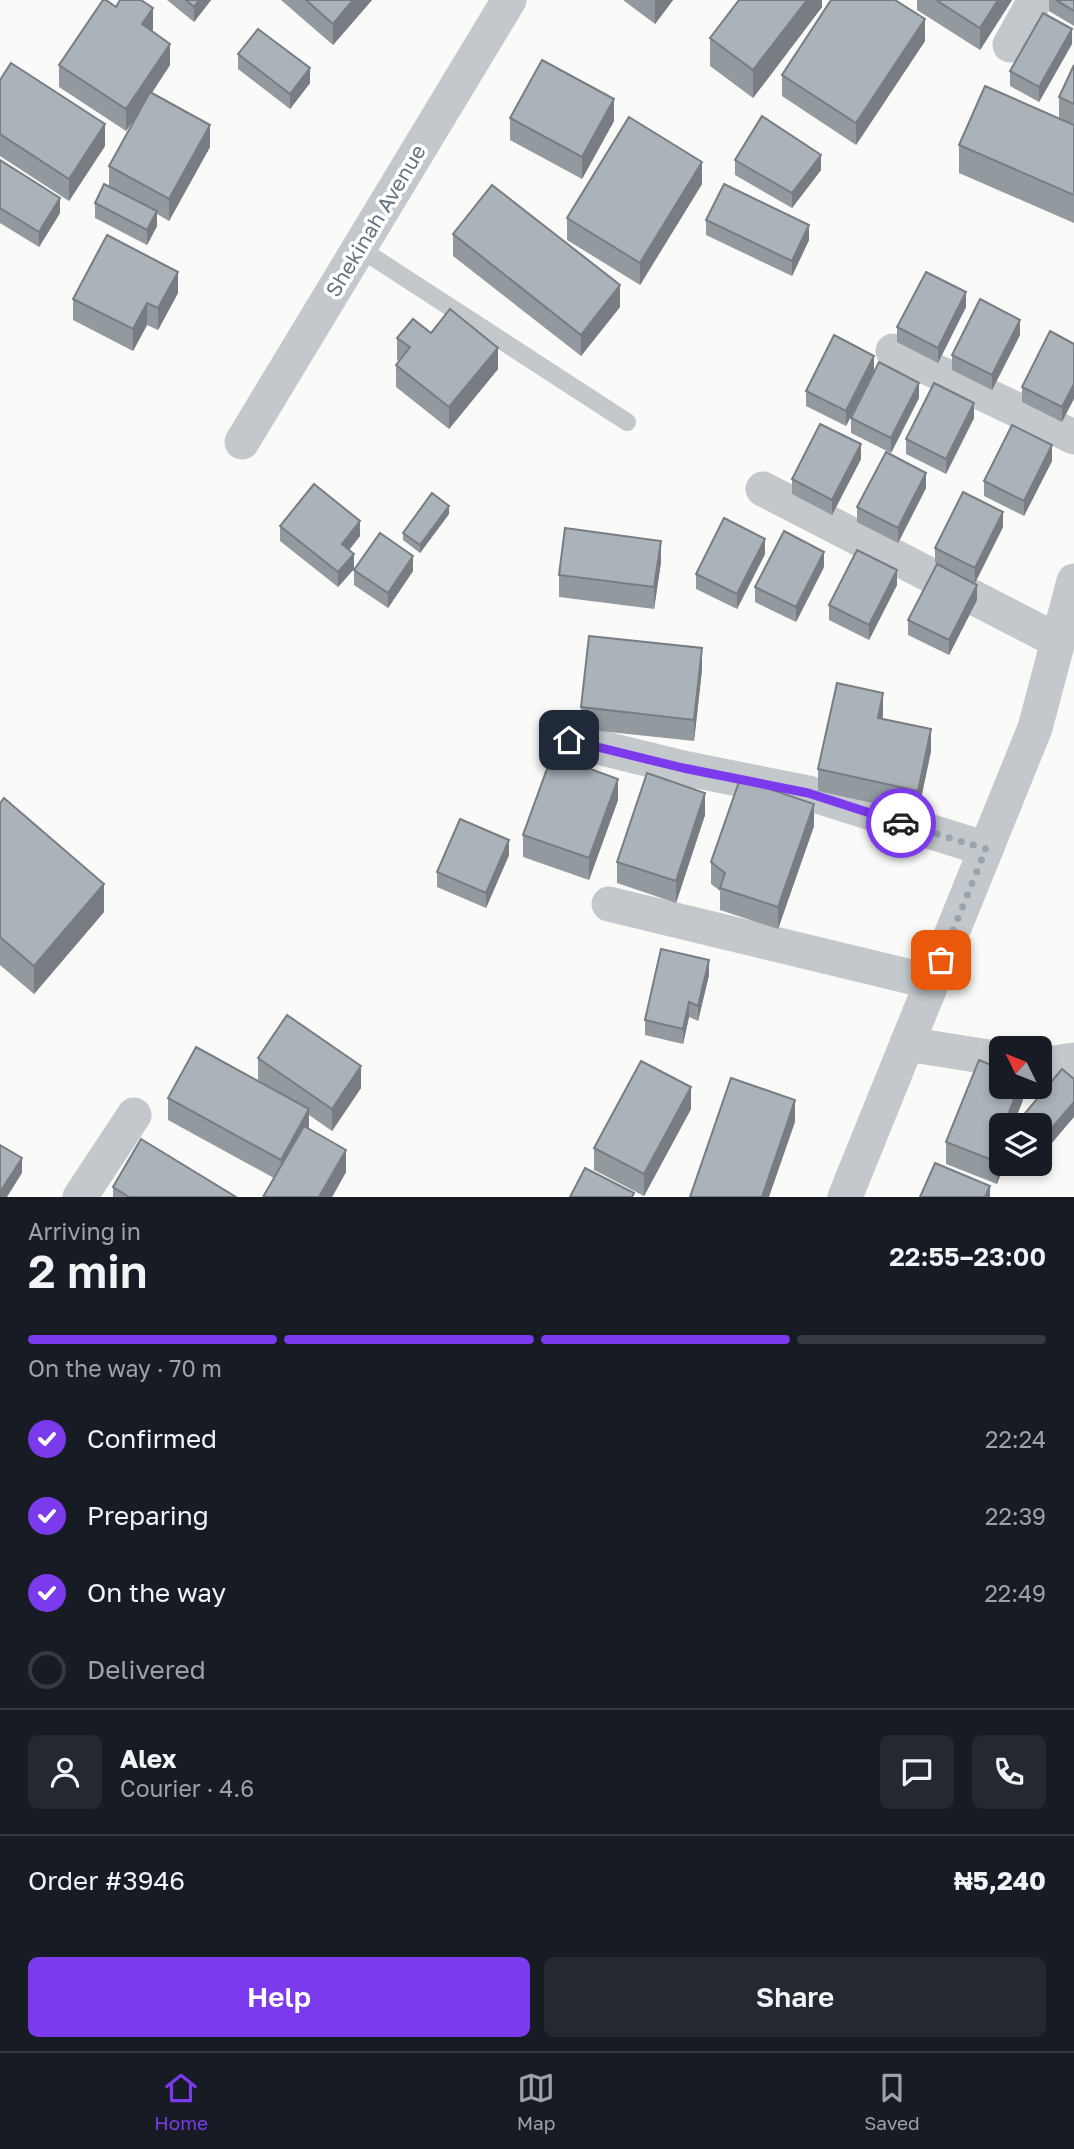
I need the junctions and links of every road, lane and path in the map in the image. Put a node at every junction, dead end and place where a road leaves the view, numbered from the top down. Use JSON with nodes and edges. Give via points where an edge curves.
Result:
{"nodes":[{"id":1,"x":509,"y":0,"type":"edge"},
{"id":2,"x":1035,"y":0,"type":"edge"},
{"id":3,"x":1010,"y":45,"type":"dead end"},
{"id":4,"x":359,"y":248,"type":"junction"},
{"id":5,"x":893,"y":351,"type":"dead end"},
{"id":6,"x":628,"y":422,"type":"dead end"},
{"id":7,"x":1074,"y":437,"type":"edge"},
{"id":8,"x":242,"y":442,"type":"dead end"},
{"id":9,"x":763,"y":489,"type":"dead end"},
{"id":10,"x":1074,"y":581,"type":"edge"},
{"id":11,"x":1058,"y":641,"type":"junction"},
{"id":12,"x":569,"y":740,"type":"dead end"},
{"id":13,"x":986,"y":849,"type":"junction"},
{"id":14,"x":609,"y":904,"type":"dead end"},
{"id":15,"x":932,"y":982,"type":"junction"},
{"id":16,"x":907,"y":1044,"type":"junction"},
{"id":17,"x":989,"y":1057,"type":"edge"},
{"id":18,"x":1074,"y":1060,"type":"edge"},
{"id":19,"x":1052,"y":1063,"type":"edge"},
{"id":20,"x":134,"y":1115,"type":"dead end"},
{"id":21,"x":80,"y":1197,"type":"edge"},
{"id":22,"x":845,"y":1197,"type":"edge"}],
"edges":[{"from":1,"to":4,"type":"street","name":"Shekinah Avenue"},
{"from":2,"to":3,"type":"street"},
{"from":4,"to":6,"type":"lane"},
{"from":4,"to":8,"type":"street","name":"Shekinah Avenue"},
{"from":5,"to":7,"type":"street"},
{"from":9,"to":11,"type":"street"},
{"from":10,"to":11,"type":"street"},
{"from":11,"to":13,"type":"street","via":[[1035,728]]},
{"from":12,"to":13,"type":"street","via":[[808,793]]},
{"from":13,"to":15,"type":"street"},
{"from":14,"to":15,"type":"street"},
{"from":15,"to":16,"type":"street"},
{"from":16,"to":17,"type":"street"},
{"from":16,"to":22,"type":"street"},
{"from":18,"to":19,"type":"street"},
{"from":20,"to":21,"type":"street"}]}
